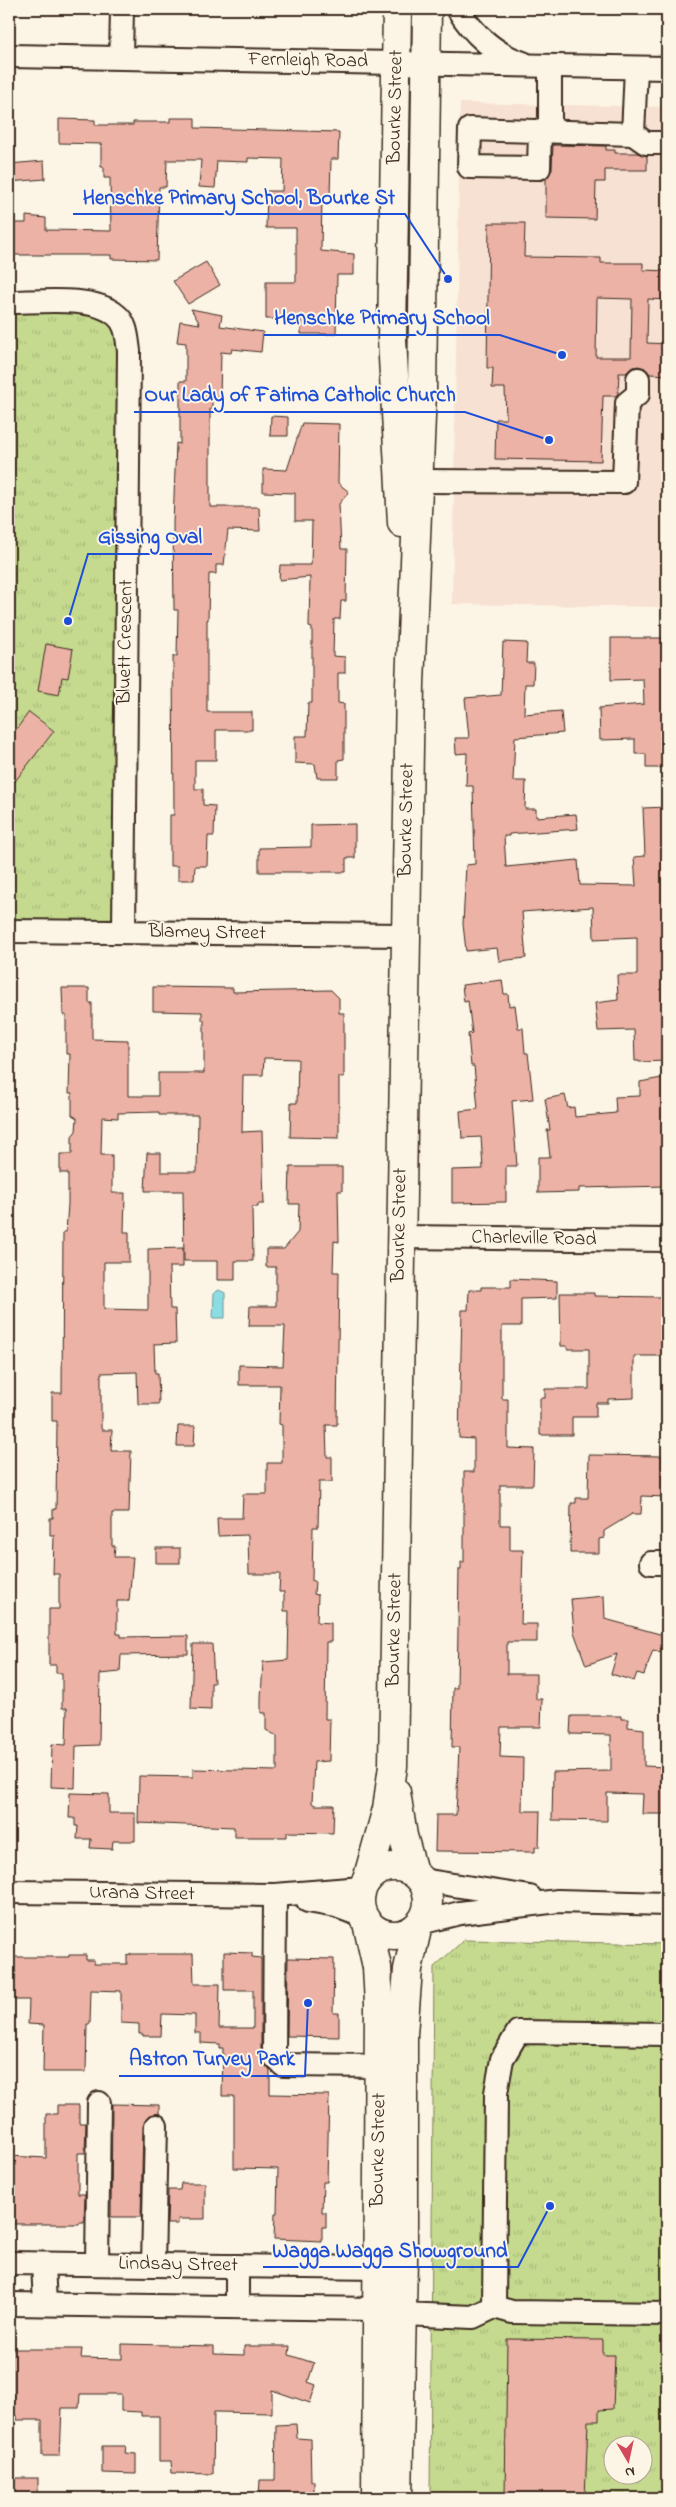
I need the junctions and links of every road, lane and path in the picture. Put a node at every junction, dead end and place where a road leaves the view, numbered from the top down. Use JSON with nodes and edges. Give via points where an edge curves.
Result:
{"nodes":[{"id":1,"x":122,"y":9,"type":"edge"},
{"id":2,"x":398,"y":9,"type":"edge"},
{"id":3,"x":427,"y":9,"type":"edge"},
{"id":4,"x":458,"y":9,"type":"edge"},
{"id":5,"x":9,"y":56,"type":"edge"},
{"id":6,"x":121,"y":57,"type":"junction"},
{"id":7,"x":397,"y":62,"type":"junction"},
{"id":8,"x":427,"y":63,"type":"junction"},
{"id":9,"x":541,"y":66,"type":"junction"},
{"id":10,"x":636,"y":68,"type":"junction"},
{"id":11,"x":667,"y":68,"type":"edge"},
{"id":12,"x":633,"y":134,"type":"junction"},
{"id":13,"x":667,"y":143,"type":"edge"},
{"id":14,"x":9,"y":302,"type":"edge"},
{"id":15,"x":638,"y":379,"type":"dead end"},
{"id":16,"x":419,"y":481,"type":"junction"},
{"id":17,"x":410,"y":684,"type":"junction"},
{"id":18,"x":9,"y":931,"type":"edge"},
{"id":19,"x":124,"y":932,"type":"junction"},
{"id":20,"x":406,"y":935,"type":"junction"},
{"id":21,"x":400,"y":1237,"type":"junction"},
{"id":22,"x":667,"y":1240,"type":"edge"},
{"id":23,"x":393,"y":1766,"type":"junction"},
{"id":24,"x":417,"y":1876,"type":"junction"},
{"id":25,"x":364,"y":1884,"type":"junction"},
{"id":26,"x":9,"y":1892,"type":"edge"},
{"id":27,"x":274,"y":1895,"type":"junction"},
{"id":28,"x":558,"y":1902,"type":"junction"},
{"id":29,"x":667,"y":1904,"type":"edge"},
{"id":30,"x":365,"y":1919,"type":"junction"},
{"id":31,"x":419,"y":1924,"type":"junction"},
{"id":32,"x":667,"y":2034,"type":"edge"},
{"id":33,"x":380,"y":2066,"type":"junction"},
{"id":34,"x":99,"y":2102,"type":"dead end"},
{"id":35,"x":156,"y":2126,"type":"dead end"},
{"id":36,"x":9,"y":2263,"type":"edge"},
{"id":37,"x":43,"y":2264,"type":"junction"},
{"id":38,"x":97,"y":2264,"type":"junction"},
{"id":39,"x":153,"y":2265,"type":"junction"},
{"id":40,"x":237,"y":2266,"type":"junction"},
{"id":41,"x":378,"y":2268,"type":"junction"},
{"id":42,"x":9,"y":2304,"type":"edge"},
{"id":43,"x":45,"y":2304,"type":"junction"},
{"id":44,"x":494,"y":2307,"type":"junction"},
{"id":45,"x":236,"y":2308,"type":"junction"},
{"id":46,"x":389,"y":2312,"type":"junction"},
{"id":47,"x":667,"y":2314,"type":"edge"},
{"id":48,"x":376,"y":2498,"type":"edge"},
{"id":49,"x":398,"y":2498,"type":"edge"}],
"edges":[{"from":1,"to":6,"type":"street"},
{"from":2,"to":7,"type":"main road","name":"Bourke Street"},
{"from":3,"to":8,"type":"main road","name":"Bourke Street"},
{"from":4,"to":9,"type":"street","via":[[482,39],[498,52],[514,60]]},
{"from":5,"to":6,"type":"street","name":"Fernleigh Road"},
{"from":6,"to":7,"type":"street","name":"Fernleigh Road"},
{"from":7,"to":8,"type":"street","name":"Fernleigh Road"},
{"from":7,"to":17,"type":"main road","name":"Bourke Street","via":[[392,339]]},
{"from":8,"to":9,"type":"street","name":"Fernleigh Road"},
{"from":8,"to":16,"type":"main road","name":"Bourke Street"},
{"from":9,"to":10,"type":"street","name":"Fernleigh Road"},
{"from":9,"to":12,"type":"street","via":[[545,131]]},
{"from":10,"to":11,"type":"street","name":"Fernleigh Road"},
{"from":10,"to":12,"type":"street"},
{"from":12,"to":13,"type":"street","via":[[646,143]]},
{"from":14,"to":19,"type":"street","name":"Bluett Crescent","via":[[101,306],[117,315],[126,329],[129,351]]},
{"from":15,"to":16,"type":"street","via":[[638,394],[627,403],[624,482]]},
{"from":16,"to":17,"type":"main road","name":"Bourke Street"},
{"from":17,"to":20,"type":"main road","name":"Bourke Street"},
{"from":18,"to":19,"type":"street","name":"Blamey Street"},
{"from":19,"to":20,"type":"street","name":"Blamey Street"},
{"from":20,"to":21,"type":"main road","name":"Bourke Street"},
{"from":21,"to":22,"type":"street","name":"Charleville Road"},
{"from":21,"to":23,"type":"main road","name":"Bourke Street"},
{"from":23,"to":24,"type":"main road","name":"Bourke Street","via":[[398,1810]]},
{"from":23,"to":25,"type":"main road","name":"Bourke Street","via":[[387,1809]]},
{"from":24,"to":25,"type":"main road","via":[[405,1868],[388,1867],[372,1874]]},
{"from":24,"to":28,"type":"street"},
{"from":24,"to":31,"type":"main road","via":[[428,1897],[428,1906]]},
{"from":25,"to":27,"type":"street","name":"Urana Street"},
{"from":25,"to":30,"type":"main road","via":[[360,1906]]},
{"from":26,"to":27,"type":"street","name":"Urana Street"},
{"from":27,"to":30,"type":"street","name":"Urana Street","via":[[336,1906]]},
{"from":27,"to":33,"type":"street","via":[[274,2056],[283,2065]]},
{"from":28,"to":29,"type":"street"},
{"from":28,"to":31,"type":"street","via":[[460,1913]]},
{"from":30,"to":31,"type":"main road","via":[[376,1930],[388,1935],[409,1932]]},
{"from":30,"to":33,"type":"main road","name":"Bourke Street","via":[[377,1968]]},
{"from":31,"to":46,"type":"main road","name":"Bourke Street","via":[[408,1969]]},
{"from":32,"to":44,"type":"street","via":[[518,2032],[502,2059],[496,2093]]},
{"from":33,"to":41,"type":"main road","name":"Bourke Street"},
{"from":34,"to":38,"type":"street"},
{"from":35,"to":39,"type":"street"},
{"from":36,"to":37,"type":"street","name":"Lindsay Street"},
{"from":37,"to":38,"type":"street","name":"Lindsay Street"},
{"from":37,"to":43,"type":"street"},
{"from":38,"to":39,"type":"street","name":"Lindsay Street"},
{"from":39,"to":40,"type":"street","name":"Lindsay Street"},
{"from":40,"to":41,"type":"street","name":"Lindsay Street"},
{"from":40,"to":45,"type":"street"},
{"from":41,"to":46,"type":"main road","name":"Bourke Street"},
{"from":42,"to":43,"type":"street","name":"Lindsay Street"},
{"from":43,"to":45,"type":"street","name":"Lindsay Street"},
{"from":44,"to":46,"type":"street","name":"Lindsay Street","via":[[473,2317]]},
{"from":44,"to":47,"type":"street","via":[[512,2312]]},
{"from":45,"to":46,"type":"street","name":"Lindsay Street"},
{"from":46,"to":48,"type":"main road","name":"Bourke Street"},
{"from":46,"to":49,"type":"main road","name":"Bourke Street"}]}
